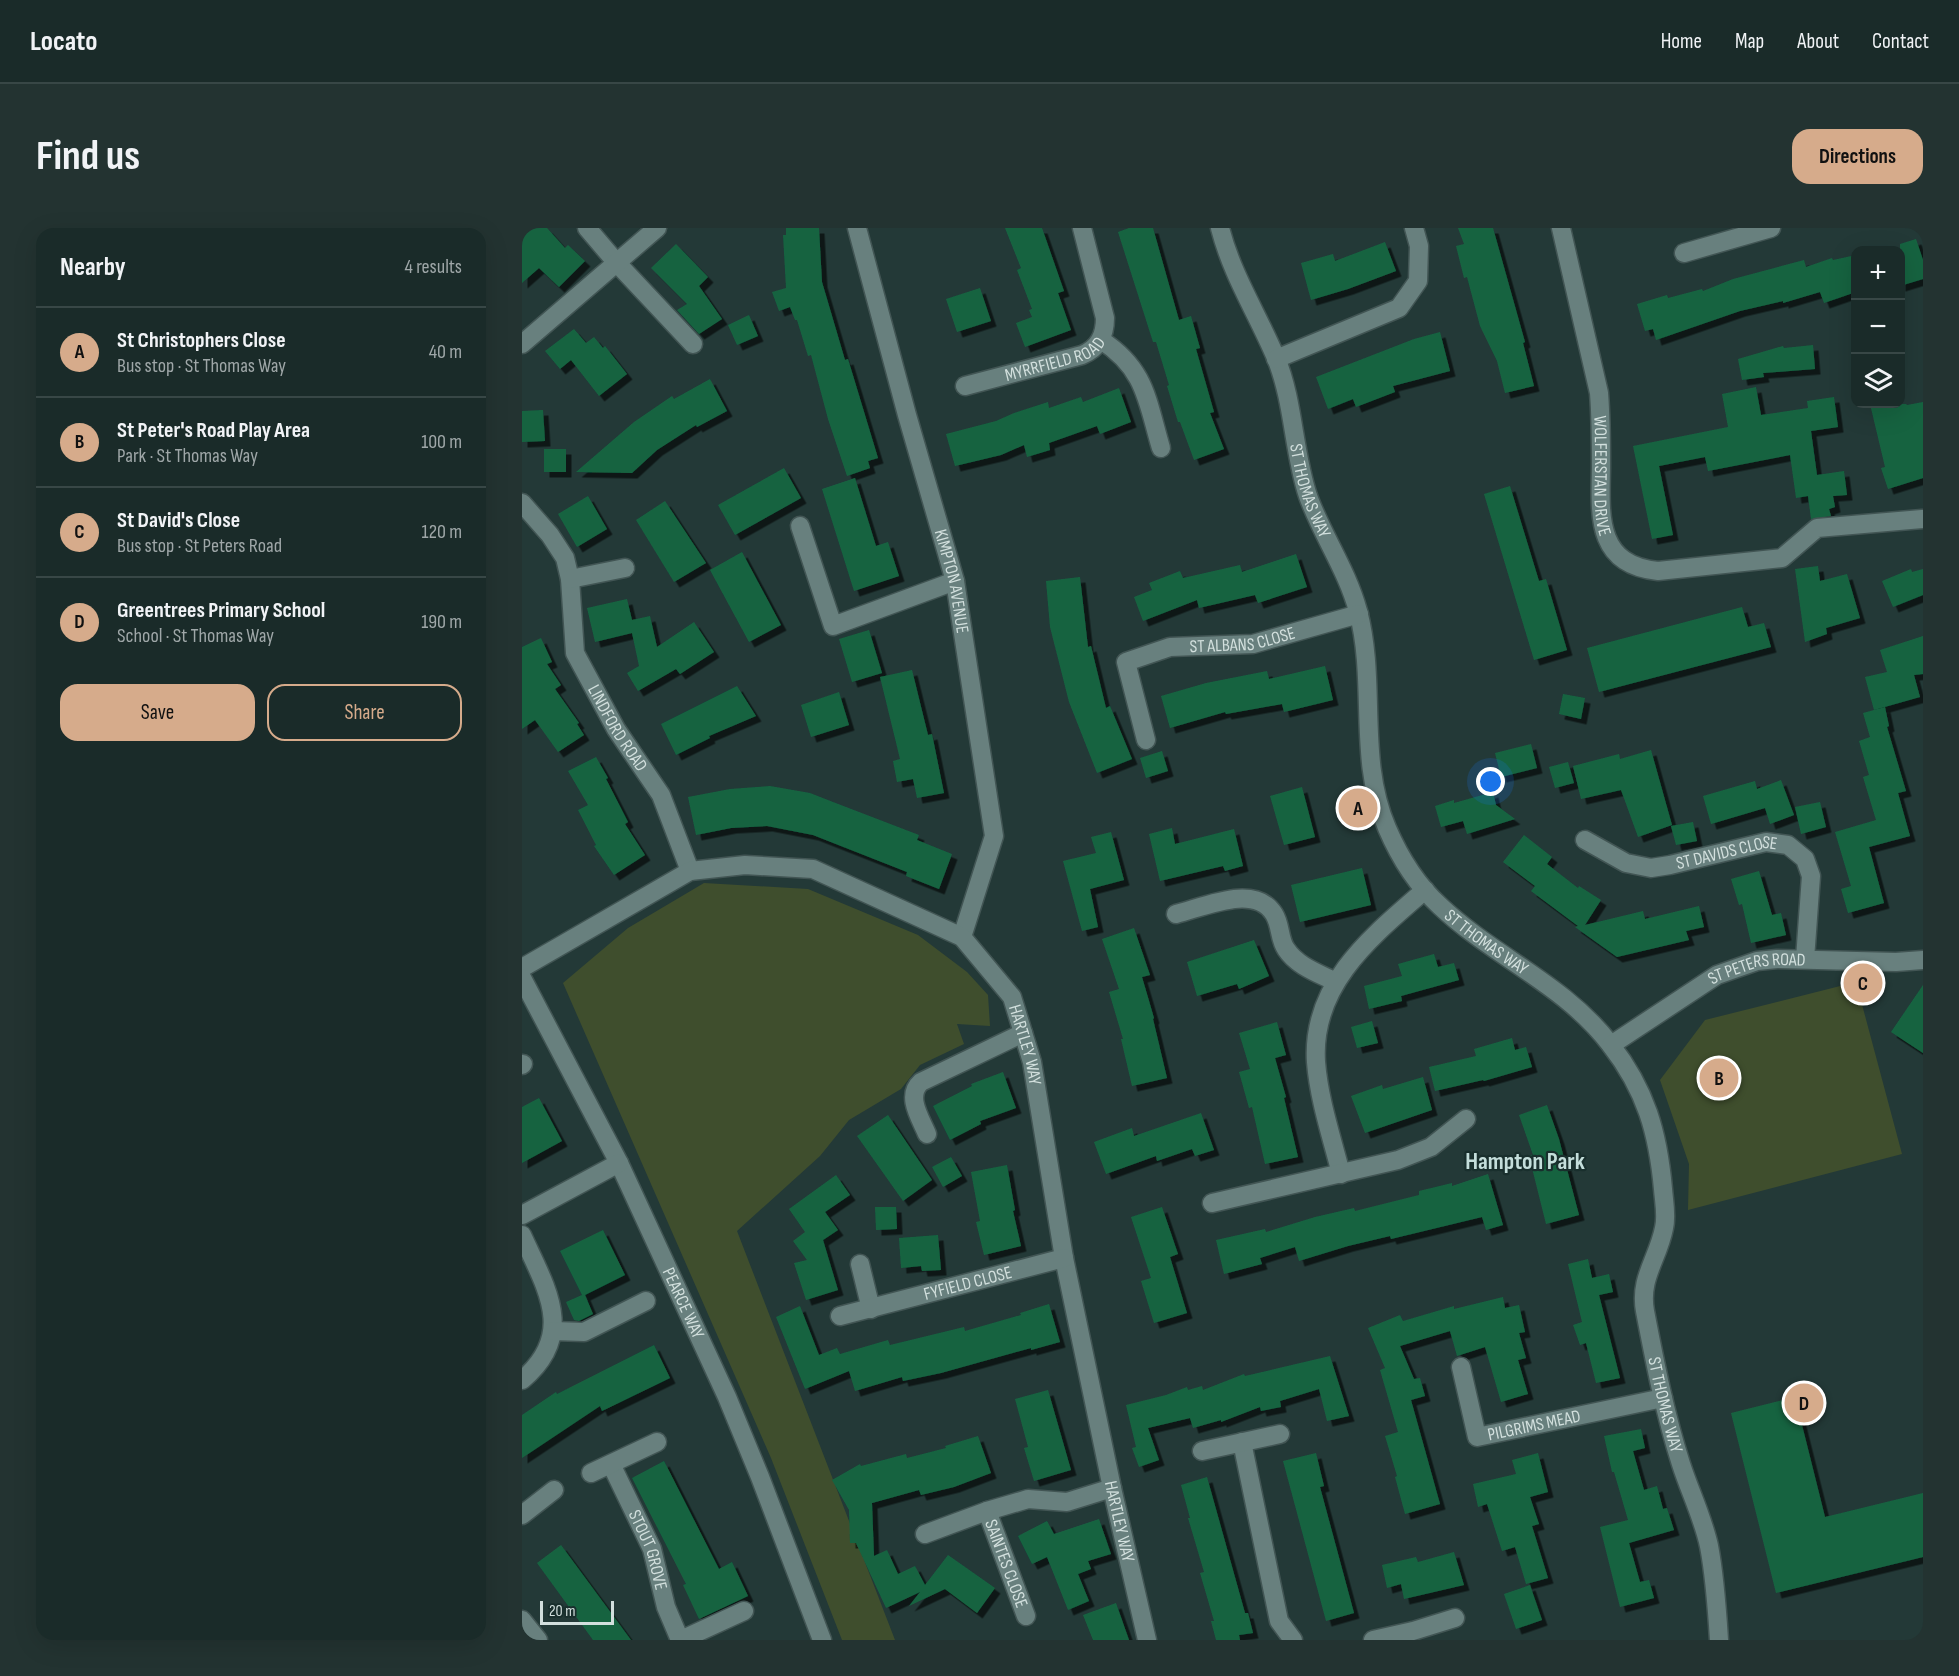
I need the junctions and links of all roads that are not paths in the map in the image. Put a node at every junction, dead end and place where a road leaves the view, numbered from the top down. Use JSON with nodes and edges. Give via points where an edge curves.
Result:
{"nodes":[{"id":1,"x":587,"y":228,"type":"edge"},
{"id":2,"x":657,"y":228,"type":"edge"},
{"id":3,"x":857,"y":228,"type":"edge"},
{"id":4,"x":1082,"y":228,"type":"edge"},
{"id":5,"x":1220,"y":228,"type":"edge"},
{"id":6,"x":1414,"y":228,"type":"edge"},
{"id":7,"x":1561,"y":228,"type":"edge"},
{"id":8,"x":1771,"y":228,"type":"edge"},
{"id":9,"x":1710,"y":236,"type":"edge"},
{"id":10,"x":1684,"y":253,"type":"dead end"},
{"id":11,"x":616,"y":262,"type":"junction"},
{"id":12,"x":1101,"y":340,"type":"junction"},
{"id":13,"x":522,"y":344,"type":"edge"},
{"id":14,"x":693,"y":344,"type":"dead end"},
{"id":15,"x":1276,"y":359,"type":"junction"},
{"id":16,"x":965,"y":387,"type":"dead end"},
{"id":17,"x":1161,"y":448,"type":"dead end"},
{"id":18,"x":522,"y":503,"type":"edge"},
{"id":19,"x":1922,"y":519,"type":"edge"},
{"id":20,"x":800,"y":526,"type":"dead end"},
{"id":21,"x":625,"y":568,"type":"dead end"},
{"id":22,"x":570,"y":579,"type":"junction"},
{"id":23,"x":955,"y":581,"type":"junction"},
{"id":24,"x":1359,"y":614,"type":"junction"},
{"id":25,"x":1146,"y":740,"type":"dead end"},
{"id":26,"x":1586,"y":840,"type":"dead end"},
{"id":27,"x":690,"y":871,"type":"junction"},
{"id":28,"x":1425,"y":890,"type":"junction"},
{"id":29,"x":1176,"y":914,"type":"dead end"},
{"id":30,"x":962,"y":937,"type":"junction"},
{"id":31,"x":1805,"y":959,"type":"junction"},
{"id":32,"x":1923,"y":960,"type":"edge"},
{"id":33,"x":522,"y":968,"type":"edge"},
{"id":34,"x":522,"y":978,"type":"edge"},
{"id":35,"x":1336,"y":982,"type":"junction"},
{"id":36,"x":1023,"y":1033,"type":"junction"},
{"id":37,"x":1611,"y":1045,"type":"junction"},
{"id":38,"x":1466,"y":1119,"type":"dead end"},
{"id":39,"x":927,"y":1134,"type":"dead end"},
{"id":40,"x":619,"y":1163,"type":"junction"},
{"id":41,"x":1341,"y":1174,"type":"junction"},
{"id":42,"x":1212,"y":1203,"type":"dead end"},
{"id":43,"x":522,"y":1215,"type":"edge"},
{"id":44,"x":522,"y":1235,"type":"edge"},
{"id":45,"x":1064,"y":1258,"type":"junction"},
{"id":46,"x":861,"y":1264,"type":"dead end"},
{"id":47,"x":646,"y":1301,"type":"dead end"},
{"id":48,"x":871,"y":1309,"type":"junction"},
{"id":49,"x":840,"y":1316,"type":"dead end"},
{"id":50,"x":553,"y":1331,"type":"junction"},
{"id":51,"x":1461,"y":1367,"type":"dead end"},
{"id":52,"x":522,"y":1380,"type":"edge"},
{"id":53,"x":1663,"y":1398,"type":"junction"},
{"id":54,"x":1280,"y":1434,"type":"dead end"},
{"id":55,"x":657,"y":1442,"type":"dead end"},
{"id":56,"x":1242,"y":1442,"type":"junction"},
{"id":57,"x":1202,"y":1451,"type":"dead end"},
{"id":58,"x":611,"y":1464,"type":"junction"},
{"id":59,"x":591,"y":1473,"type":"dead end"},
{"id":60,"x":1112,"y":1488,"type":"junction"},
{"id":61,"x":554,"y":1490,"type":"dead end"},
{"id":62,"x":987,"y":1511,"type":"junction"},
{"id":63,"x":522,"y":1515,"type":"edge"},
{"id":64,"x":925,"y":1534,"type":"dead end"},
{"id":65,"x":744,"y":1611,"type":"dead end"},
{"id":66,"x":1026,"y":1616,"type":"dead end"},
{"id":67,"x":1455,"y":1618,"type":"dead end"},
{"id":68,"x":522,"y":1620,"type":"edge"},
{"id":69,"x":1414,"y":1636,"type":"edge"},
{"id":70,"x":538,"y":1640,"type":"edge"},
{"id":71,"x":680,"y":1640,"type":"edge"},
{"id":72,"x":822,"y":1640,"type":"edge"},
{"id":73,"x":1148,"y":1640,"type":"edge"},
{"id":74,"x":1293,"y":1640,"type":"edge"},
{"id":75,"x":1373,"y":1640,"type":"edge"},
{"id":76,"x":1719,"y":1640,"type":"edge"}],
"edges":[{"from":1,"to":11,"type":"street"},
{"from":2,"to":11,"type":"street"},
{"from":3,"to":23,"type":"street","name":"KIMPTON AVENUE"},
{"from":4,"to":12,"type":"street","name":"MYRRFIELD ROAD","via":[[1105,318]]},
{"from":5,"to":15,"type":"street","name":"ST THOMAS WAY","via":[[1236,275]]},
{"from":6,"to":15,"type":"street","via":[[1419,246],[1418,281],[1399,308]]},
{"from":7,"to":19,"type":"street","name":"WOLFERSTAN DRIVE","via":[[1599,393],[1603,530],[1618,555],[1642,570],[1658,571],[1782,558],[1817,528]]},
{"from":8,"to":9,"type":"street"},
{"from":9,"to":10,"type":"street"},
{"from":11,"to":13,"type":"street"},
{"from":11,"to":14,"type":"street"},
{"from":12,"to":16,"type":"street","name":"MYRRFIELD ROAD","via":[[1082,355]]},
{"from":12,"to":17,"type":"street","via":[[1116,349],[1137,373]]},
{"from":15,"to":24,"type":"street","name":"ST THOMAS WAY","via":[[1293,419],[1308,498]]},
{"from":18,"to":22,"type":"street","name":"LINDFORD ROAD","via":[[565,558]]},
{"from":20,"to":23,"type":"street","via":[[833,626]]},
{"from":21,"to":22,"type":"street"},
{"from":22,"to":27,"type":"street","name":"LINDFORD ROAD","via":[[575,653],[616,729],[661,795]]},
{"from":23,"to":30,"type":"street","name":"KIMPTON AVENUE","via":[[994,836]]},
{"from":24,"to":25,"type":"street","name":"ST ALBANS CLOSE","via":[[1253,644],[1170,647],[1125,662]]},
{"from":24,"to":28,"type":"street","name":"ST THOMAS WAY","via":[[1367,678],[1371,778],[1387,828]]},
{"from":26,"to":31,"type":"street","name":"ST DAVIDS CLOSE","via":[[1626,863],[1651,868],[1766,842],[1788,844],[1805,859],[1811,876]]},
{"from":27,"to":30,"type":"street","name":"HARTLEY WAY","via":[[745,865],[813,869]]},
{"from":27,"to":33,"type":"street","name":"HARTLEY WAY"},
{"from":28,"to":35,"type":"street","via":[[1364,944]]},
{"from":28,"to":37,"type":"street","name":"ST THOMAS WAY","via":[[1467,929],[1563,995]]},
{"from":29,"to":35,"type":"street","via":[[1235,898],[1255,899],[1276,916],[1282,940],[1291,955]]},
{"from":30,"to":36,"type":"street","name":"HARTLEY WAY","via":[[1012,997]]},
{"from":31,"to":32,"type":"street","name":"ST PETERS ROAD","via":[[1896,963]]},
{"from":31,"to":37,"type":"street","name":"ST PETERS ROAD","via":[[1756,961],[1717,975]]},
{"from":34,"to":40,"type":"street","name":"PEARCE WAY"},
{"from":35,"to":41,"type":"street","via":[[1323,1012],[1316,1060]]},
{"from":36,"to":39,"type":"street","via":[[915,1087],[913,1098]]},
{"from":36,"to":45,"type":"street","name":"HARTLEY WAY","via":[[1032,1062]]},
{"from":37,"to":53,"type":"street","name":"ST THOMAS WAY","via":[[1647,1106],[1660,1160],[1665,1226],[1642,1293]]},
{"from":38,"to":41,"type":"street","via":[[1442,1140],[1416,1154]]},
{"from":40,"to":43,"type":"street"},
{"from":40,"to":72,"type":"street","name":"PEARCE WAY","via":[[727,1396]]},
{"from":41,"to":42,"type":"street"},
{"from":44,"to":50,"type":"street","via":[[552,1311]]},
{"from":45,"to":48,"type":"street","name":"FYFIELD CLOSE"},
{"from":45,"to":60,"type":"street","name":"HARTLEY WAY"},
{"from":46,"to":48,"type":"street"},
{"from":47,"to":50,"type":"street","via":[[584,1332]]},
{"from":48,"to":49,"type":"street","name":"FYFIELD CLOSE"},
{"from":50,"to":52,"type":"street","via":[[543,1359]]},
{"from":51,"to":53,"type":"street","name":"PILGRIMS MEAD","via":[[1477,1437]]},
{"from":53,"to":76,"type":"street","name":"ST THOMAS WAY","via":[[1708,1542]]},
{"from":54,"to":56,"type":"street"},
{"from":55,"to":58,"type":"street"},
{"from":56,"to":57,"type":"street"},
{"from":56,"to":74,"type":"street","via":[[1279,1622]]},
{"from":58,"to":59,"type":"street"},
{"from":58,"to":71,"type":"street","name":"STOUT GROVE","via":[[652,1549],[666,1607]]},
{"from":60,"to":62,"type":"street","name":"SAINTES CLOSE","via":[[1067,1502],[1028,1499]]},
{"from":60,"to":73,"type":"street","name":"HARTLEY WAY"},
{"from":61,"to":63,"type":"street"},
{"from":62,"to":64,"type":"street","name":"SAINTES CLOSE"},
{"from":62,"to":66,"type":"street","name":"SAINTES CLOSE"},
{"from":65,"to":71,"type":"street","name":"STOUT GROVE"},
{"from":67,"to":69,"type":"street"},
{"from":68,"to":70,"type":"street"},
{"from":69,"to":75,"type":"street"}]}
